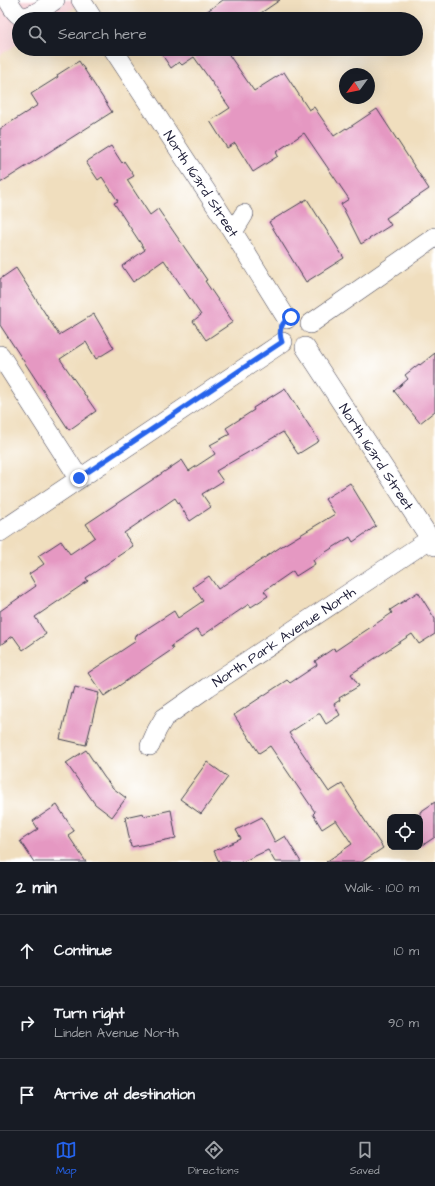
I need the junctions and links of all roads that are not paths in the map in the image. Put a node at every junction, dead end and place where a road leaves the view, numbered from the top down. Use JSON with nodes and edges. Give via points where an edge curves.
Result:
{"nodes":[{"id":1,"x":8,"y":0,"type":"edge"},
{"id":2,"x":55,"y":0,"type":"edge"},
{"id":3,"x":81,"y":0,"type":"edge"},
{"id":4,"x":16,"y":12,"type":"edge"},
{"id":5,"x":37,"y":12,"type":"edge"},
{"id":6,"x":89,"y":12,"type":"edge"},
{"id":7,"x":122,"y":56,"type":"edge"},
{"id":8,"x":244,"y":214,"type":"dead end"},
{"id":9,"x":233,"y":232,"type":"junction"},
{"id":10,"x":435,"y":237,"type":"edge"},
{"id":11,"x":287,"y":319,"type":"junction"},
{"id":12,"x":310,"y":324,"type":"junction"},
{"id":13,"x":282,"y":342,"type":"junction"},
{"id":14,"x":305,"y":347,"type":"junction"},
{"id":15,"x":0,"y":355,"type":"edge"},
{"id":16,"x":79,"y":478,"type":"junction"},
{"id":17,"x":0,"y":532,"type":"edge"},
{"id":18,"x":433,"y":543,"type":"edge"},
{"id":19,"x":150,"y":746,"type":"dead end"}],
"edges":[{"from":1,"to":4,"type":"street"},
{"from":2,"to":5,"type":"street"},
{"from":3,"to":6,"type":"street"},
{"from":7,"to":9,"type":"street","name":"North 163rd Street"},
{"from":8,"to":9,"type":"street"},
{"from":9,"to":11,"type":"street","name":"North 163rd Street"},
{"from":10,"to":12,"type":"street"},
{"from":11,"to":12,"type":"street","via":[[300,316]]},
{"from":11,"to":13,"type":"street","via":[[280,329]]},
{"from":12,"to":14,"type":"street","via":[[312,336]]},
{"from":13,"to":14,"type":"street","via":[[293,349]]},
{"from":13,"to":16,"type":"street"},
{"from":14,"to":18,"type":"street","name":"North 163rd Street"},
{"from":15,"to":16,"type":"street"},
{"from":16,"to":17,"type":"street"},
{"from":18,"to":19,"type":"street","name":"North Park Avenue North","via":[[221,678],[164,718]]}]}
